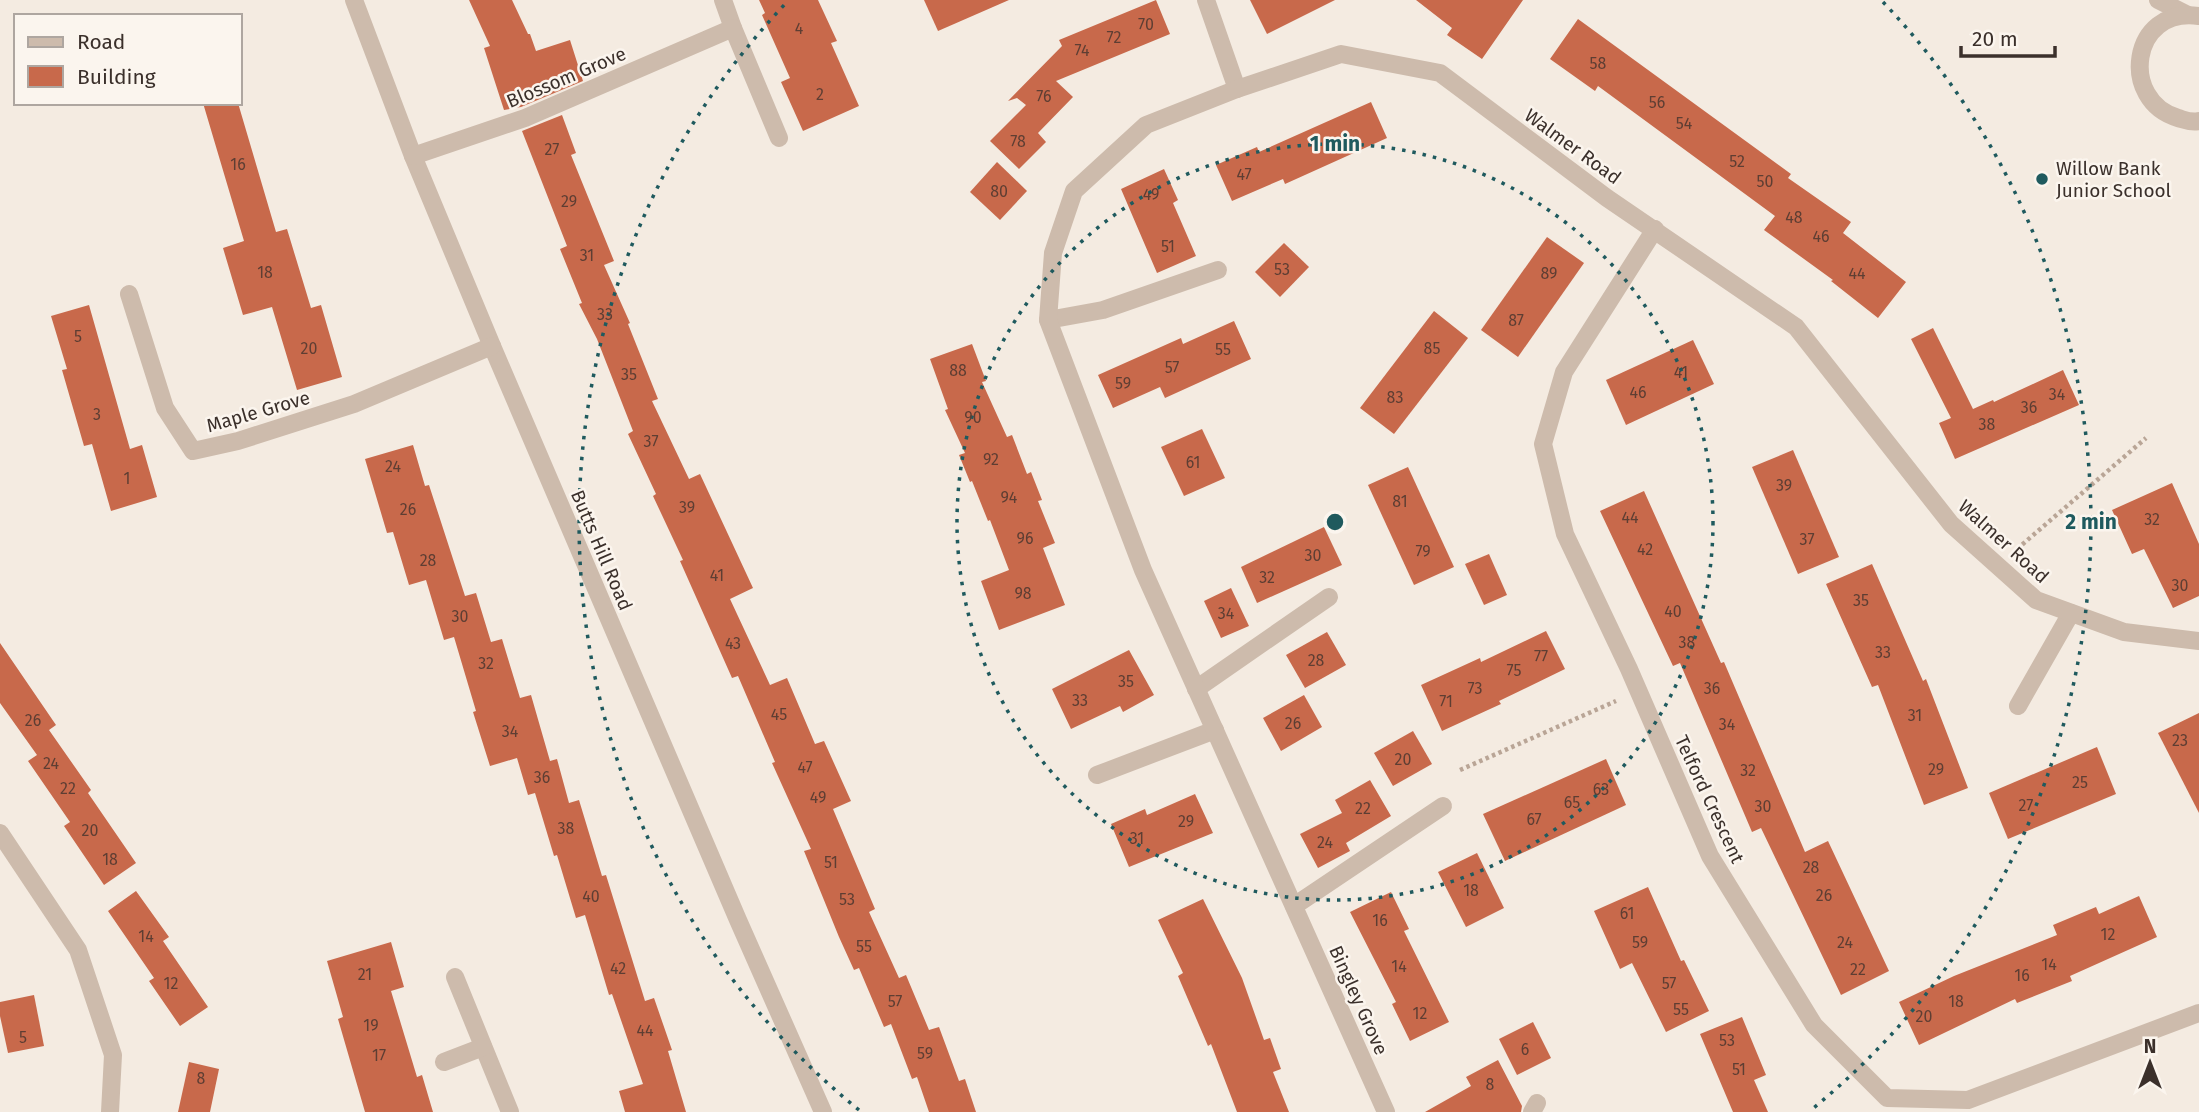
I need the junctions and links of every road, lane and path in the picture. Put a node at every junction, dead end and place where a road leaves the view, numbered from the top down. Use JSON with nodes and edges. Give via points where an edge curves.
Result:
{"nodes":[{"id":1,"x":354,"y":0,"type":"edge"},
{"id":2,"x":723,"y":0,"type":"edge"},
{"id":3,"x":1206,"y":0,"type":"edge"},
{"id":4,"x":2158,"y":0,"type":"edge"},
{"id":5,"x":2193,"y":15,"type":"edge"},
{"id":6,"x":733,"y":28,"type":"junction"},
{"id":7,"x":1237,"y":89,"type":"junction"},
{"id":8,"x":2199,"y":121,"type":"edge"},
{"id":9,"x":779,"y":138,"type":"dead end"},
{"id":10,"x":413,"y":156,"type":"junction"},
{"id":11,"x":1655,"y":229,"type":"junction"},
{"id":12,"x":1218,"y":270,"type":"dead end"},
{"id":13,"x":129,"y":295,"type":"dead end"},
{"id":14,"x":1048,"y":320,"type":"junction"},
{"id":15,"x":492,"y":346,"type":"junction"},
{"id":16,"x":2146,"y":438,"type":"dead end"},
{"id":17,"x":1997,"y":566,"type":"junction"},
{"id":18,"x":1143,"y":570,"type":"joint"},
{"id":19,"x":1329,"y":597,"type":"dead end"},
{"id":20,"x":2071,"y":613,"type":"junction"},
{"id":21,"x":2199,"y":641,"type":"edge"},
{"id":22,"x":1196,"y":689,"type":"junction"},
{"id":23,"x":1639,"y":692,"type":"junction"},
{"id":24,"x":2018,"y":706,"type":"dead end"},
{"id":25,"x":1215,"y":730,"type":"junction"},
{"id":26,"x":1460,"y":770,"type":"dead end"},
{"id":27,"x":1097,"y":775,"type":"dead end"},
{"id":28,"x":1443,"y":806,"type":"dead end"},
{"id":29,"x":0,"y":833,"type":"edge"},
{"id":30,"x":1294,"y":906,"type":"junction"},
{"id":31,"x":455,"y":977,"type":"dead end"},
{"id":32,"x":2199,"y":1013,"type":"edge"},
{"id":33,"x":483,"y":1047,"type":"junction"},
{"id":34,"x":444,"y":1062,"type":"dead end"},
{"id":35,"x":1883,"y":1105,"type":"edge"},
{"id":36,"x":110,"y":1112,"type":"edge"},
{"id":37,"x":510,"y":1112,"type":"edge"},
{"id":38,"x":823,"y":1112,"type":"edge"},
{"id":39,"x":1385,"y":1112,"type":"edge"}],
"edges":[{"from":1,"to":10,"type":"street","name":"Butts Hill Road"},
{"from":2,"to":6,"type":"street"},
{"from":3,"to":7,"type":"street"},
{"from":4,"to":5,"type":"street"},
{"from":5,"to":8,"type":"street","via":[[2164,20],[2146,37],[2140,64],[2151,103],[2167,115]]},
{"from":6,"to":9,"type":"street"},
{"from":6,"to":10,"type":"street","name":"Blossom Grove","via":[[525,118]]},
{"from":7,"to":11,"type":"street","name":"Walmer Road","via":[[1341,54],[1440,73]]},
{"from":7,"to":14,"type":"street","name":"Walmer Road","via":[[1146,125],[1074,191],[1053,253]]},
{"from":10,"to":15,"type":"street","name":"Butts Hill Road"},
{"from":11,"to":17,"type":"street","name":"Walmer Road","via":[[1796,327],[1951,524]]},
{"from":11,"to":23,"type":"street","name":"Telford Crescent","via":[[1564,372],[1543,444],[1565,534]]},
{"from":12,"to":14,"type":"street","via":[[1103,310]]},
{"from":13,"to":15,"type":"street","name":"Maple Grove","via":[[165,408],[194,451],[354,404]]},
{"from":14,"to":18,"type":"street","name":"Walmer Road"},
{"from":15,"to":38,"type":"street","name":"Butts Hill Road"},
{"from":16,"to":17,"type":"path"},
{"from":17,"to":20,"type":"street","name":"Walmer Road","via":[[2036,600]]},
{"from":18,"to":22,"type":"street","name":"Bingley Grove"},
{"from":19,"to":22,"type":"street"},
{"from":20,"to":21,"type":"street","name":"Walmer Road","via":[[2124,632]]},
{"from":20,"to":24,"type":"street"},
{"from":22,"to":25,"type":"street","name":"Bingley Grove"},
{"from":23,"to":26,"type":"path"},
{"from":23,"to":35,"type":"street","name":"Telford Crescent","via":[[1717,867],[1814,1025]]},
{"from":25,"to":27,"type":"street"},
{"from":25,"to":30,"type":"street","name":"Bingley Grove"},
{"from":28,"to":30,"type":"street"},
{"from":29,"to":36,"type":"street","via":[[78,950],[113,1055]]},
{"from":30,"to":39,"type":"street","name":"Bingley Grove"},
{"from":31,"to":33,"type":"street"},
{"from":32,"to":35,"type":"street","name":"Telford Crescent","via":[[1969,1100]]},
{"from":33,"to":34,"type":"street"},
{"from":33,"to":37,"type":"street"}]}
